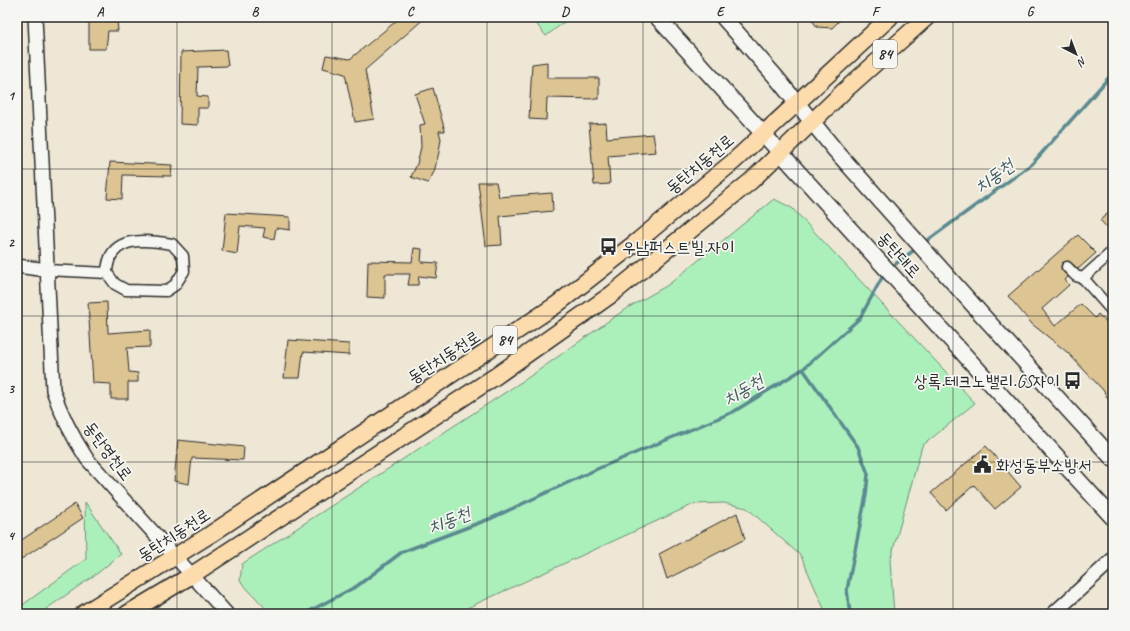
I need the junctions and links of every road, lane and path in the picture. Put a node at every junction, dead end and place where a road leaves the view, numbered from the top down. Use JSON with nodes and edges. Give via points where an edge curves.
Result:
{"nodes":[{"id":1,"x":34,"y":17,"type":"edge"},
{"id":2,"x":657,"y":17,"type":"edge"},
{"id":3,"x":723,"y":17,"type":"edge"},
{"id":4,"x":890,"y":17,"type":"edge"},
{"id":5,"x":927,"y":17,"type":"edge"},
{"id":6,"x":797,"y":102,"type":"junction"},
{"id":7,"x":812,"y":122,"type":"junction"},
{"id":8,"x":764,"y":134,"type":"junction"},
{"id":9,"x":780,"y":152,"type":"junction"},
{"id":10,"x":1113,"y":252,"type":"edge"},
{"id":11,"x":17,"y":266,"type":"edge"},
{"id":12,"x":1067,"y":267,"type":"dead end"},
{"id":13,"x":47,"y":270,"type":"junction"},
{"id":14,"x":107,"y":273,"type":"junction"},
{"id":15,"x":1083,"y":278,"type":"junction"},
{"id":16,"x":1113,"y":312,"type":"edge"},
{"id":17,"x":1113,"y":459,"type":"edge"},
{"id":18,"x":1113,"y":518,"type":"edge"},
{"id":19,"x":174,"y":556,"type":"junction"},
{"id":20,"x":1113,"y":558,"type":"edge"},
{"id":21,"x":192,"y":574,"type":"junction"},
{"id":22,"x":226,"y":612,"type":"edge"},
{"id":23,"x":83,"y":614,"type":"edge"},
{"id":24,"x":127,"y":614,"type":"edge"},
{"id":25,"x":1053,"y":614,"type":"edge"}],
"edges":[{"from":1,"to":13,"type":"street","name":"동탄영천로"},
{"from":2,"to":8,"type":"main road","name":"동탄대로"},
{"from":3,"to":6,"type":"main road","name":"동탄대로"},
{"from":4,"to":6,"type":"main road","name":"동탄치동천로","number":"84"},
{"from":5,"to":7,"type":"main road","number":"84"},
{"from":6,"to":7,"type":"main road","name":"동탄대로"},
{"from":6,"to":8,"type":"main road","name":"동탄치동천로","number":"84"},
{"from":7,"to":9,"type":"main road","number":"84"},
{"from":7,"to":17,"type":"main road","name":"동탄대로"},
{"from":8,"to":9,"type":"main road","name":"동탄대로"},
{"from":8,"to":19,"type":"main road","name":"동탄치동천로","number":"84","via":[[639,240],[556,305],[218,530]]},
{"from":9,"to":18,"type":"main road","name":"동탄대로"},
{"from":9,"to":21,"type":"main road","number":"84","via":[[751,181],[675,244],[560,332]]},
{"from":10,"to":15,"type":"street"},
{"from":11,"to":13,"type":"street"},
{"from":12,"to":15,"type":"street","via":[[1076,276]]},
{"from":13,"to":14,"type":"street"},
{"from":13,"to":19,"type":"street","name":"동탄영천로","via":[[54,390],[59,410],[87,458]]},
{"from":14,"to":14,"type":"street","via":[[112,251],[123,243],[172,244],[183,256],[184,271],[175,285],[166,291],[126,290],[115,284]]},
{"from":15,"to":16,"type":"street"},
{"from":19,"to":21,"type":"street","name":"동탄영천로"},
{"from":19,"to":23,"type":"main road","name":"동탄치동천로","number":"84"},
{"from":20,"to":25,"type":"street"},
{"from":21,"to":22,"type":"street","name":"동탄영천로"},
{"from":21,"to":24,"type":"main road","number":"84"}]}
